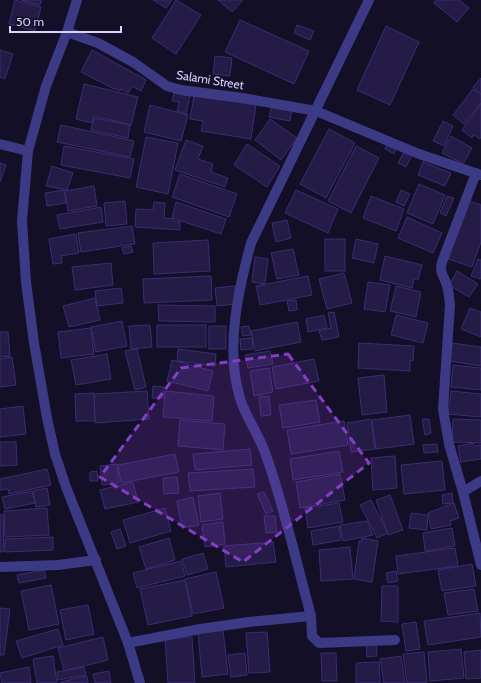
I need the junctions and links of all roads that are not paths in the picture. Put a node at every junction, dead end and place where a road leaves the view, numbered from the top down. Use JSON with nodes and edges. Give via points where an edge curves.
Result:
{"nodes":[{"id":1,"x":77,"y":0,"type":"edge"},
{"id":2,"x":369,"y":0,"type":"edge"},
{"id":3,"x":67,"y":32,"type":"junction"},
{"id":4,"x":316,"y":111,"type":"junction"},
{"id":5,"x":0,"y":144,"type":"edge"},
{"id":6,"x":28,"y":151,"type":"junction"},
{"id":7,"x":479,"y":174,"type":"edge"},
{"id":8,"x":481,"y":481,"type":"edge"},
{"id":9,"x":464,"y":492,"type":"junction"},
{"id":10,"x":96,"y":560,"type":"junction"},
{"id":11,"x":481,"y":565,"type":"edge"},
{"id":12,"x":0,"y":567,"type":"edge"},
{"id":13,"x":311,"y":616,"type":"junction"},
{"id":14,"x":396,"y":640,"type":"dead end"},
{"id":15,"x":128,"y":643,"type":"junction"},
{"id":16,"x":140,"y":683,"type":"edge"}],
"edges":[{"from":1,"to":3,"type":"street"},
{"from":2,"to":4,"type":"street"},
{"from":3,"to":4,"type":"street","name":"Salami Street","via":[[98,43],[133,62],[167,86]]},
{"from":3,"to":6,"type":"street","via":[[46,86]]},
{"from":4,"to":7,"type":"street","name":"Salami Street","via":[[418,154]]},
{"from":4,"to":13,"type":"street","via":[[251,243],[240,282],[233,346],[240,398],[266,455]]},
{"from":5,"to":6,"type":"street"},
{"from":6,"to":10,"type":"street","via":[[22,221],[26,282],[46,418],[54,454]]},
{"from":7,"to":9,"type":"street","via":[[440,272],[446,283],[450,305],[443,409],[449,444]]},
{"from":8,"to":9,"type":"street"},
{"from":9,"to":11,"type":"street"},
{"from":10,"to":12,"type":"street","via":[[58,565]]},
{"from":10,"to":15,"type":"street"},
{"from":13,"to":14,"type":"street","via":[[312,636],[319,643]]},
{"from":13,"to":15,"type":"street","via":[[221,626]]},
{"from":15,"to":16,"type":"street"}]}
